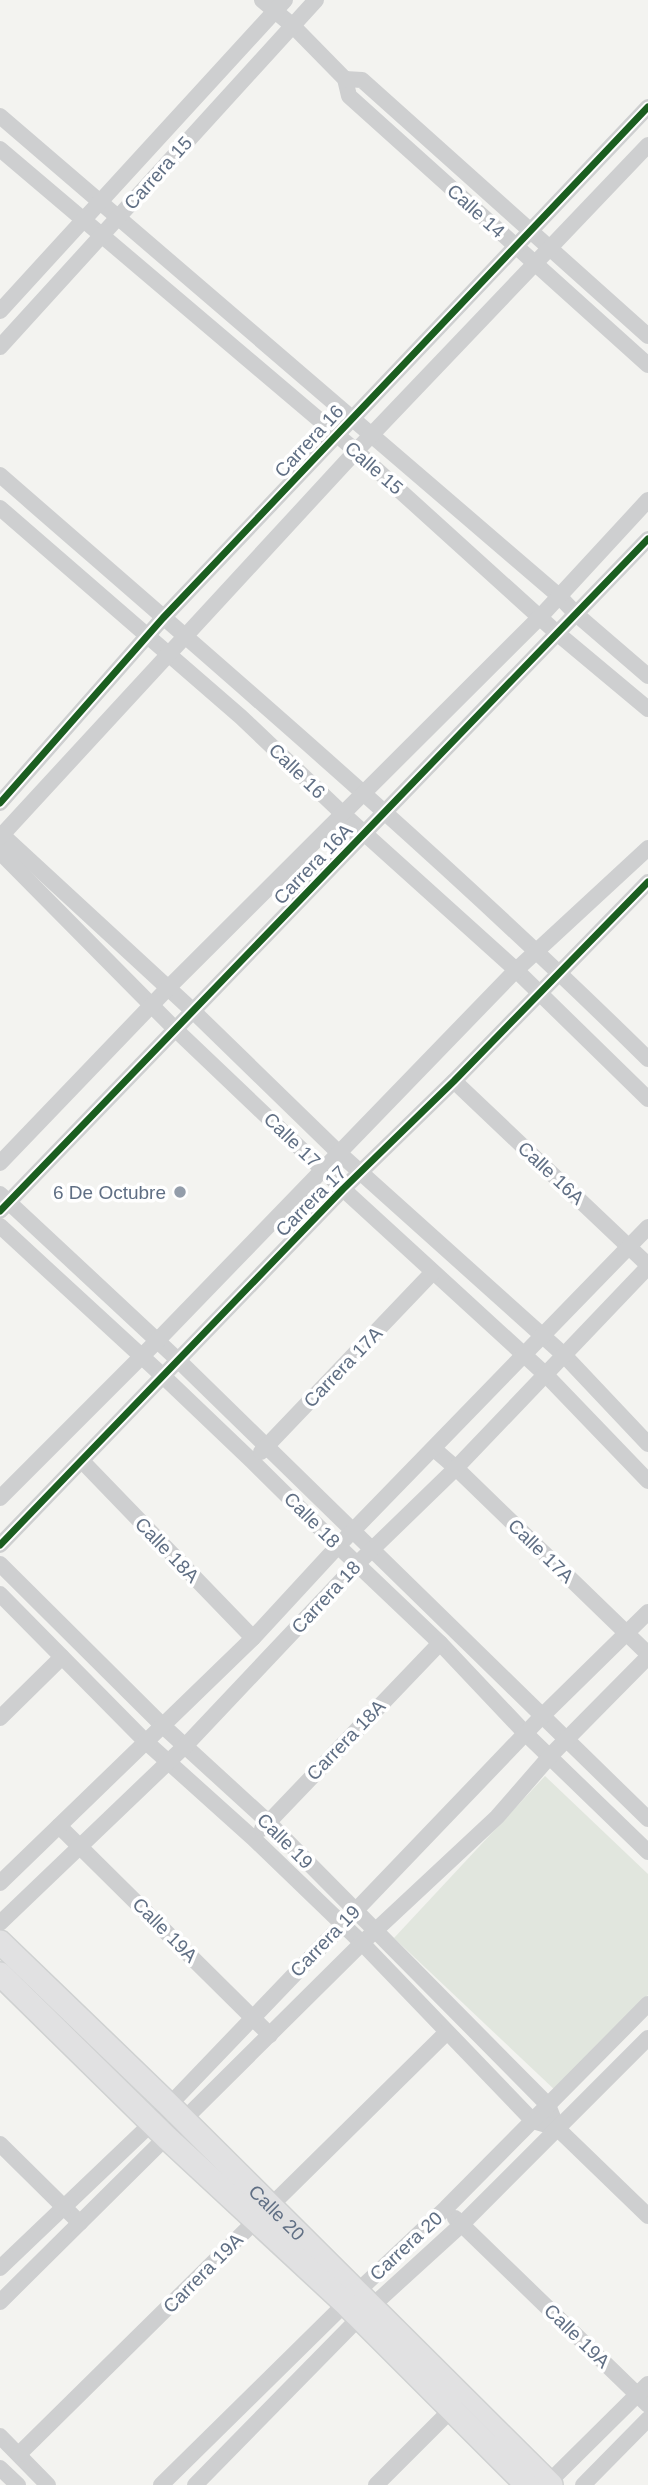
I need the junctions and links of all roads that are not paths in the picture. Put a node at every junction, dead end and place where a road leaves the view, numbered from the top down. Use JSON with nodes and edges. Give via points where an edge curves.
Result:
{"nodes":[{"id":1,"x":262,"y":0,"type":"edge"},
{"id":2,"x":316,"y":0,"type":"edge"},
{"id":3,"x":280,"y":6,"type":"edge"},
{"id":4,"x":293,"y":26,"type":"junction"},
{"id":5,"x":345,"y":79,"type":"junction"},
{"id":6,"x":648,"y":107,"type":"edge"},
{"id":7,"x":0,"y":116,"type":"edge"},
{"id":8,"x":648,"y":145,"type":"edge"},
{"id":9,"x":0,"y":149,"type":"edge"},
{"id":10,"x":100,"y":204,"type":"junction"},
{"id":11,"x":118,"y":218,"type":"junction"},
{"id":12,"x":82,"y":220,"type":"junction"},
{"id":13,"x":531,"y":230,"type":"junction"},
{"id":14,"x":101,"y":235,"type":"junction"},
{"id":15,"x":515,"y":246,"type":"junction"},
{"id":16,"x":548,"y":248,"type":"junction"},
{"id":17,"x":534,"y":263,"type":"junction"},
{"id":18,"x":0,"y":311,"type":"edge"},
{"id":19,"x":648,"y":336,"type":"edge"},
{"id":20,"x":0,"y":347,"type":"edge"},
{"id":21,"x":648,"y":365,"type":"edge"},
{"id":22,"x":352,"y":419,"type":"junction"},
{"id":23,"x":371,"y":434,"type":"junction"},
{"id":24,"x":336,"y":436,"type":"junction"},
{"id":25,"x":356,"y":451,"type":"junction"},
{"id":26,"x":0,"y":475,"type":"edge"},
{"id":27,"x":648,"y":500,"type":"edge"},
{"id":28,"x":0,"y":508,"type":"edge"},
{"id":29,"x":648,"y":539,"type":"edge"},
{"id":30,"x":559,"y":596,"type":"junction"},
{"id":31,"x":576,"y":614,"type":"junction"},
{"id":32,"x":540,"y":617,"type":"junction"},
{"id":33,"x":163,"y":618,"type":"junction"},
{"id":34,"x":557,"y":633,"type":"junction"},
{"id":35,"x":184,"y":635,"type":"junction"},
{"id":36,"x":148,"y":637,"type":"junction"},
{"id":37,"x":169,"y":653,"type":"junction"},
{"id":38,"x":648,"y":676,"type":"edge"},
{"id":39,"x":648,"y":709,"type":"edge"},
{"id":40,"x":364,"y":792,"type":"junction"},
{"id":41,"x":0,"y":803,"type":"edge"},
{"id":42,"x":385,"y":812,"type":"junction"},
{"id":43,"x":343,"y":814,"type":"junction"},
{"id":44,"x":365,"y":833,"type":"junction"},
{"id":45,"x":1,"y":834,"type":"edge"},
{"id":46,"x":648,"y":848,"type":"edge"},
{"id":47,"x":0,"y":852,"type":"edge"},
{"id":48,"x":648,"y":883,"type":"edge"},
{"id":49,"x":536,"y":950,"type":"junction"},
{"id":50,"x":516,"y":970,"type":"junction"},
{"id":51,"x":560,"y":972,"type":"junction"},
{"id":52,"x":167,"y":989,"type":"junction"},
{"id":53,"x":540,"y":993,"type":"junction"},
{"id":54,"x":151,"y":1006,"type":"junction"},
{"id":55,"x":192,"y":1010,"type":"junction"},
{"id":56,"x":175,"y":1029,"type":"junction"},
{"id":57,"x":648,"y":1059,"type":"edge"},
{"id":58,"x":453,"y":1081,"type":"junction"},
{"id":59,"x":648,"y":1099,"type":"edge"},
{"id":60,"x":339,"y":1153,"type":"junction"},
{"id":61,"x":0,"y":1163,"type":"edge"},
{"id":62,"x":324,"y":1170,"type":"junction"},
{"id":63,"x":362,"y":1171,"type":"junction"},
{"id":64,"x":343,"y":1189,"type":"junction"},
{"id":65,"x":3,"y":1202,"type":"edge"},
{"id":66,"x":0,"y":1226,"type":"edge"},
{"id":67,"x":648,"y":1227,"type":"edge"},
{"id":68,"x":629,"y":1247,"type":"junction"},
{"id":69,"x":648,"y":1266,"type":"edge"},
{"id":70,"x":433,"y":1272,"type":"junction"},
{"id":71,"x":542,"y":1336,"type":"junction"},
{"id":72,"x":156,"y":1342,"type":"junction"},
{"id":73,"x":524,"y":1354,"type":"junction"},
{"id":74,"x":564,"y":1355,"type":"junction"},
{"id":75,"x":142,"y":1356,"type":"junction"},
{"id":76,"x":178,"y":1360,"type":"junction"},
{"id":77,"x":546,"y":1375,"type":"junction"},
{"id":78,"x":163,"y":1376,"type":"junction"},
{"id":79,"x":647,"y":1442,"type":"edge"},
{"id":80,"x":266,"y":1446,"type":"junction"},
{"id":81,"x":433,"y":1449,"type":"junction"},
{"id":82,"x":627,"y":1460,"type":"junction"},
{"id":83,"x":82,"y":1461,"type":"junction"},
{"id":84,"x":252,"y":1461,"type":"junction"},
{"id":85,"x":456,"y":1468,"type":"junction"},
{"id":86,"x":648,"y":1481,"type":"edge"},
{"id":87,"x":0,"y":1498,"type":"edge"},
{"id":88,"x":352,"y":1532,"type":"junction"},
{"id":89,"x":0,"y":1545,"type":"edge"},
{"id":90,"x":338,"y":1546,"type":"junction"},
{"id":91,"x":371,"y":1550,"type":"junction"},
{"id":92,"x":0,"y":1564,"type":"edge"},
{"id":93,"x":357,"y":1564,"type":"junction"},
{"id":94,"x":0,"y":1594,"type":"edge"},
{"id":95,"x":648,"y":1612,"type":"edge"},
{"id":96,"x":626,"y":1634,"type":"junction"},
{"id":97,"x":253,"y":1638,"type":"junction"},
{"id":98,"x":440,"y":1643,"type":"junction"},
{"id":99,"x":648,"y":1656,"type":"edge"},
{"id":100,"x":62,"y":1657,"type":"junction"},
{"id":101,"x":542,"y":1716,"type":"junction"},
{"id":102,"x":0,"y":1718,"type":"edge"},
{"id":103,"x":162,"y":1725,"type":"junction"},
{"id":104,"x":526,"y":1734,"type":"junction"},
{"id":105,"x":567,"y":1739,"type":"junction"},
{"id":106,"x":145,"y":1741,"type":"junction"},
{"id":107,"x":186,"y":1745,"type":"junction"},
{"id":108,"x":551,"y":1755,"type":"junction"},
{"id":109,"x":170,"y":1762,"type":"junction"},
{"id":110,"x":648,"y":1819,"type":"edge"},
{"id":111,"x":268,"y":1822,"type":"junction"},
{"id":112,"x":648,"y":1825,"type":"edge"},
{"id":113,"x":59,"y":1826,"type":"junction"},
{"id":114,"x":253,"y":1838,"type":"junction"},
{"id":115,"x":635,"y":1838,"type":"junction"},
{"id":116,"x":82,"y":1846,"type":"junction"},
{"id":117,"x":648,"y":1852,"type":"edge"},
{"id":118,"x":0,"y":1883,"type":"edge"},
{"id":119,"x":354,"y":1910,"type":"junction"},
{"id":120,"x":0,"y":1923,"type":"edge"},
{"id":121,"x":341,"y":1923,"type":"junction"},
{"id":122,"x":376,"y":1931,"type":"junction"},
{"id":123,"x":0,"y":1942,"type":"edge"},
{"id":124,"x":362,"y":1943,"type":"junction"},
{"id":125,"x":0,"y":1974,"type":"edge"},
{"id":126,"x":648,"y":2004,"type":"edge"},
{"id":127,"x":251,"y":2017,"type":"junction"},
{"id":128,"x":447,"y":2032,"type":"junction"},
{"id":129,"x":270,"y":2035,"type":"junction"},
{"id":130,"x":648,"y":2038,"type":"edge"},
{"id":131,"x":548,"y":2105,"type":"junction"},
{"id":132,"x":176,"y":2112,"type":"junction"},
{"id":133,"x":533,"y":2121,"type":"junction"},
{"id":134,"x":557,"y":2128,"type":"junction"},
{"id":135,"x":160,"y":2130,"type":"junction"},
{"id":136,"x":0,"y":2144,"type":"edge"},
{"id":137,"x":64,"y":2206,"type":"junction"},
{"id":138,"x":446,"y":2208,"type":"junction"},
{"id":139,"x":262,"y":2213,"type":"junction"},
{"id":140,"x":648,"y":2216,"type":"edge"},
{"id":141,"x":80,"y":2223,"type":"junction"},
{"id":142,"x":461,"y":2225,"type":"junction"},
{"id":143,"x":0,"y":2268,"type":"edge"},
{"id":144,"x":0,"y":2302,"type":"edge"},
{"id":145,"x":359,"y":2305,"type":"junction"},
{"id":146,"x":645,"y":2395,"type":"edge"},
{"id":147,"x":452,"y":2409,"type":"junction"},
{"id":148,"x":648,"y":2419,"type":"edge"},
{"id":149,"x":0,"y":2436,"type":"edge"},
{"id":150,"x":19,"y":2454,"type":"junction"},
{"id":151,"x":0,"y":2468,"type":"edge"},
{"id":152,"x":543,"y":2484,"type":"edge"},
{"id":153,"x":18,"y":2485,"type":"edge"},
{"id":154,"x":48,"y":2485,"type":"edge"},
{"id":155,"x":161,"y":2485,"type":"edge"},
{"id":156,"x":195,"y":2485,"type":"edge"},
{"id":157,"x":376,"y":2485,"type":"edge"},
{"id":158,"x":583,"y":2485,"type":"edge"}],
"edges":[{"from":1,"to":3,"type":"street","name":"Calle 14"},
{"from":2,"to":4,"type":"street","name":"Carrera 15"},
{"from":3,"to":4,"type":"street","name":"Calle 14"},
{"from":3,"to":10,"type":"street","name":"Carrera 15"},
{"from":4,"to":5,"type":"street","name":"Calle 14"},
{"from":4,"to":11,"type":"street","name":"Carrera 15"},
{"from":5,"to":13,"type":"street","name":"Calle 14","via":[[362,80]]},
{"from":5,"to":15,"type":"street","name":"Calle 14","via":[[349,96]]},
{"from":6,"to":13,"type":"street","name":"Carrera 16"},
{"from":7,"to":10,"type":"street","name":"Calle 15"},
{"from":8,"to":16,"type":"street"},
{"from":9,"to":12,"type":"street","name":"Calle 15"},
{"from":10,"to":11,"type":"street","name":"Calle 15"},
{"from":10,"to":12,"type":"street","name":"Carrera 15"},
{"from":11,"to":14,"type":"street","name":"Carrera 15"},
{"from":11,"to":22,"type":"street","name":"Calle 15"},
{"from":12,"to":14,"type":"street","name":"Calle 15"},
{"from":12,"to":18,"type":"street","name":"Carrera 15"},
{"from":13,"to":15,"type":"street","name":"Carrera 16"},
{"from":13,"to":16,"type":"street","name":"Calle 14"},
{"from":14,"to":20,"type":"street","name":"Carrera 15"},
{"from":14,"to":24,"type":"street","name":"Calle 15"},
{"from":15,"to":17,"type":"street","name":"Calle 14"},
{"from":15,"to":22,"type":"street","name":"Carrera 16"},
{"from":16,"to":17,"type":"street"},
{"from":16,"to":19,"type":"street","name":"Calle 14"},
{"from":17,"to":21,"type":"street","name":"Calle 14"},
{"from":17,"to":23,"type":"street"},
{"from":22,"to":23,"type":"street","name":"Calle 15"},
{"from":22,"to":24,"type":"street","name":"Carrera 16"},
{"from":23,"to":25,"type":"street"},
{"from":23,"to":30,"type":"street","name":"Calle 15"},
{"from":24,"to":25,"type":"street","name":"Calle 15"},
{"from":24,"to":33,"type":"street","name":"Carrera 16"},
{"from":25,"to":32,"type":"street","name":"Calle 15"},
{"from":25,"to":35,"type":"street"},
{"from":26,"to":33,"type":"street","name":"Calle 16"},
{"from":27,"to":30,"type":"street","name":"Carrera 16A"},
{"from":28,"to":36,"type":"street","name":"Calle 16"},
{"from":29,"to":31,"type":"street","name":"Carrera 16A"},
{"from":30,"to":31,"type":"street","name":"Calle 15"},
{"from":30,"to":32,"type":"street","name":"Carrera 16A"},
{"from":31,"to":34,"type":"street","name":"Carrera 16A"},
{"from":31,"to":38,"type":"street","name":"Calle 15"},
{"from":32,"to":34,"type":"street","name":"Calle 15"},
{"from":32,"to":40,"type":"street","name":"Carrera 16A"},
{"from":33,"to":35,"type":"street","name":"Calle 16"},
{"from":33,"to":36,"type":"street","name":"Carrera 16"},
{"from":34,"to":39,"type":"street","name":"Calle 15"},
{"from":34,"to":42,"type":"street","name":"Carrera 16A"},
{"from":35,"to":37,"type":"street"},
{"from":35,"to":40,"type":"street","name":"Calle 16"},
{"from":36,"to":37,"type":"street","name":"Calle 16"},
{"from":36,"to":41,"type":"street","name":"Carrera 16"},
{"from":37,"to":43,"type":"street","name":"Calle 16"},
{"from":37,"to":45,"type":"street"},
{"from":40,"to":42,"type":"street","name":"Calle 16"},
{"from":40,"to":43,"type":"street","name":"Carrera 16A"},
{"from":42,"to":44,"type":"street","name":"Carrera 16A"},
{"from":42,"to":49,"type":"street","name":"Calle 16"},
{"from":43,"to":44,"type":"street","name":"Calle 16"},
{"from":43,"to":52,"type":"street","name":"Carrera 16A"},
{"from":44,"to":50,"type":"street","name":"Calle 16"},
{"from":44,"to":55,"type":"street","name":"Carrera 16A"},
{"from":45,"to":52,"type":"street","name":"Calle 17"},
{"from":46,"to":49,"type":"street","name":"Carrera 17"},
{"from":47,"to":54,"type":"street","name":"Calle 17"},
{"from":48,"to":51,"type":"street","name":"Carrera 17"},
{"from":49,"to":50,"type":"street","name":"Carrera 17"},
{"from":49,"to":51,"type":"street","name":"Calle 16"},
{"from":50,"to":53,"type":"street","name":"Calle 16"},
{"from":50,"to":60,"type":"street","name":"Carrera 17"},
{"from":51,"to":53,"type":"street","name":"Carrera 17"},
{"from":51,"to":57,"type":"street","name":"Calle 16"},
{"from":52,"to":54,"type":"street","name":"Carrera 16A"},
{"from":52,"to":55,"type":"street","name":"Calle 17"},
{"from":53,"to":58,"type":"street","name":"Carrera 17"},
{"from":53,"to":59,"type":"street","name":"Calle 16"},
{"from":54,"to":56,"type":"street","name":"Calle 17"},
{"from":54,"to":61,"type":"street","name":"Carrera 16A"},
{"from":55,"to":56,"type":"street","name":"Carrera 16A"},
{"from":55,"to":60,"type":"street","name":"Calle 17"},
{"from":56,"to":62,"type":"street","name":"Calle 17"},
{"from":56,"to":65,"type":"street","name":"Carrera 16A"},
{"from":58,"to":63,"type":"street","name":"Carrera 17"},
{"from":58,"to":68,"type":"street","name":"Calle 16A"},
{"from":60,"to":62,"type":"street","name":"Carrera 17"},
{"from":60,"to":63,"type":"street","name":"Calle 17"},
{"from":62,"to":64,"type":"street","name":"Calle 17"},
{"from":62,"to":72,"type":"street","name":"Carrera 17"},
{"from":63,"to":64,"type":"street","name":"Carrera 17"},
{"from":63,"to":71,"type":"street","name":"Calle 17"},
{"from":64,"to":70,"type":"street","name":"Calle 17"},
{"from":64,"to":76,"type":"street","name":"Carrera 17"},
{"from":65,"to":72,"type":"street","name":"Calle 18"},
{"from":66,"to":75,"type":"street","name":"Calle 18"},
{"from":67,"to":68,"type":"street","name":"Carrera 18"},
{"from":68,"to":69,"type":"street","name":"Calle 16A"},
{"from":68,"to":71,"type":"street","name":"Carrera 18"},
{"from":69,"to":74,"type":"street","name":"Carrera 18"},
{"from":70,"to":73,"type":"street","name":"Calle 17"},
{"from":70,"to":80,"type":"street","name":"Carrera 17A"},
{"from":71,"to":73,"type":"street","name":"Carrera 18"},
{"from":71,"to":74,"type":"street","name":"Calle 17"},
{"from":72,"to":75,"type":"street","name":"Carrera 17"},
{"from":72,"to":76,"type":"street","name":"Calle 18"},
{"from":73,"to":77,"type":"street","name":"Calle 17"},
{"from":73,"to":81,"type":"street","name":"Carrera 18"},
{"from":74,"to":77,"type":"street","name":"Carrera 18"},
{"from":74,"to":79,"type":"street","name":"Calle 17"},
{"from":75,"to":78,"type":"street","name":"Calle 18"},
{"from":75,"to":87,"type":"street","name":"Carrera 17"},
{"from":76,"to":78,"type":"street","name":"Carrera 17"},
{"from":76,"to":80,"type":"street","name":"Calle 18"},
{"from":77,"to":82,"type":"street","name":"Calle 17"},
{"from":77,"to":85,"type":"street","name":"Carrera 18"},
{"from":78,"to":83,"type":"street","name":"Carrera 17"},
{"from":78,"to":84,"type":"street","name":"Calle 18"},
{"from":79,"to":82,"type":"street"},
{"from":80,"to":84,"type":"street","name":"Carrera 17A"},
{"from":80,"to":88,"type":"street","name":"Calle 18"},
{"from":81,"to":85,"type":"street","name":"Calle 17A"},
{"from":81,"to":88,"type":"street","name":"Carrera 18"},
{"from":82,"to":86,"type":"street","name":"Calle 17"},
{"from":83,"to":89,"type":"street","name":"Carrera 17"},
{"from":83,"to":97,"type":"street","name":"Calle 18A"},
{"from":84,"to":90,"type":"street","name":"Calle 18"},
{"from":85,"to":91,"type":"street","name":"Carrera 18"},
{"from":85,"to":96,"type":"street","name":"Calle 17A"},
{"from":88,"to":90,"type":"street","name":"Carrera 18"},
{"from":88,"to":91,"type":"street","name":"Calle 18"},
{"from":90,"to":93,"type":"street","name":"Calle 18"},
{"from":90,"to":97,"type":"street","name":"Carrera 18"},
{"from":91,"to":93,"type":"street","name":"Carrera 18"},
{"from":91,"to":101,"type":"street","name":"Calle 18"},
{"from":92,"to":103,"type":"street","name":"Calle 19"},
{"from":93,"to":98,"type":"street","name":"Calle 18"},
{"from":93,"to":107,"type":"street","name":"Carrera 18"},
{"from":94,"to":100,"type":"street","name":"Calle 19"},
{"from":95,"to":96,"type":"street","name":"Carrera 19"},
{"from":96,"to":99,"type":"street","name":"Calle 17A"},
{"from":96,"to":101,"type":"street","name":"Carrera 19"},
{"from":97,"to":103,"type":"street","name":"Carrera 18"},
{"from":98,"to":104,"type":"street","name":"Calle 18"},
{"from":98,"to":111,"type":"street","name":"Carrera 18A"},
{"from":99,"to":105,"type":"street","name":"Carrera 19"},
{"from":100,"to":102,"type":"street"},
{"from":100,"to":106,"type":"street","name":"Calle 19"},
{"from":101,"to":104,"type":"street","name":"Carrera 19"},
{"from":101,"to":105,"type":"street","name":"Calle 18"},
{"from":103,"to":106,"type":"street","name":"Carrera 18"},
{"from":103,"to":107,"type":"street","name":"Calle 19"},
{"from":104,"to":108,"type":"street","name":"Calle 18"},
{"from":104,"to":119,"type":"street","name":"Carrera 19"},
{"from":105,"to":108,"type":"street","name":"Carrera 19"},
{"from":105,"to":110,"type":"street","name":"Calle 18"},
{"from":106,"to":109,"type":"street","name":"Calle 19"},
{"from":106,"to":113,"type":"street","name":"Carrera 18"},
{"from":107,"to":109,"type":"street","name":"Carrera 18"},
{"from":107,"to":111,"type":"street","name":"Calle 19"},
{"from":108,"to":115,"type":"street","name":"Calle 18"},
{"from":108,"to":122,"type":"street","name":"Carrera 19","via":[[497,1817]]},
{"from":109,"to":114,"type":"street","name":"Calle 19"},
{"from":109,"to":116,"type":"street","name":"Carrera 18"},
{"from":111,"to":114,"type":"street","name":"Carrera 18A"},
{"from":111,"to":119,"type":"street","name":"Calle 19"},
{"from":112,"to":115,"type":"street"},
{"from":113,"to":116,"type":"street","name":"Calle 19A"},
{"from":113,"to":118,"type":"street","name":"Carrera 18"},
{"from":114,"to":121,"type":"street","name":"Calle 19"},
{"from":115,"to":117,"type":"street","name":"Calle 18"},
{"from":116,"to":120,"type":"street","name":"Carrera 18"},
{"from":116,"to":127,"type":"street","name":"Calle 19A"},
{"from":119,"to":121,"type":"street","name":"Carrera 19"},
{"from":119,"to":122,"type":"street","name":"Calle 19"},
{"from":121,"to":124,"type":"street","name":"Calle 19"},
{"from":121,"to":127,"type":"street","name":"Carrera 19"},
{"from":122,"to":124,"type":"street","name":"Carrera 19"},
{"from":122,"to":131,"type":"street","name":"Calle 19"},
{"from":123,"to":132,"type":"street","name":"Calle 20"},
{"from":124,"to":128,"type":"street","name":"Calle 19"},
{"from":124,"to":129,"type":"street","name":"Carrera 19"},
{"from":125,"to":135,"type":"street","name":"Calle 20"},
{"from":126,"to":131,"type":"street","name":"Carrera 20"},
{"from":127,"to":129,"type":"street","name":"Calle 19A"},
{"from":127,"to":132,"type":"street","name":"Carrera 19"},
{"from":128,"to":133,"type":"street","name":"Calle 19"},
{"from":128,"to":139,"type":"street","name":"Carrera 19A"},
{"from":129,"to":132,"type":"street","name":"Carrera 19"},
{"from":130,"to":134,"type":"street","name":"Carrera 20"},
{"from":131,"to":133,"type":"street","name":"Carrera 20"},
{"from":131,"to":134,"type":"street","name":"Calle 19"},
{"from":132,"to":135,"type":"street","name":"Carrera 19"},
{"from":132,"to":135,"type":"street","name":"Carrera 19"},
{"from":132,"to":139,"type":"street","name":"Calle 20"},
{"from":133,"to":134,"type":"street","name":"Calle 19"},
{"from":133,"to":138,"type":"street","name":"Carrera 20"},
{"from":134,"to":140,"type":"street","name":"Calle 19"},
{"from":134,"to":142,"type":"street","name":"Carrera 20"},
{"from":135,"to":137,"type":"street","name":"Carrera 19"},
{"from":135,"to":139,"type":"street","name":"Calle 20"},
{"from":135,"to":141,"type":"street","name":"Carrera 19"},
{"from":136,"to":137,"type":"street"},
{"from":137,"to":141,"type":"street"},
{"from":137,"to":143,"type":"street","name":"Carrera 19"},
{"from":138,"to":142,"type":"street","name":"Calle 19A"},
{"from":138,"to":145,"type":"street","name":"Carrera 20"},
{"from":139,"to":145,"type":"street","name":"Calle 20"},
{"from":139,"to":150,"type":"street","name":"Carrera 19A"},
{"from":141,"to":144,"type":"street","name":"Carrera 19"},
{"from":142,"to":145,"type":"street","name":"Carrera 20"},
{"from":142,"to":146,"type":"street","name":"Calle 19A"},
{"from":145,"to":147,"type":"street","name":"Calle 20"},
{"from":145,"to":152,"type":"street","name":"Calle 20"},
{"from":145,"to":155,"type":"street","name":"Carrera 20"},
{"from":145,"to":156,"type":"street","name":"Carrera 20"},
{"from":146,"to":152,"type":"street"},
{"from":147,"to":152,"type":"street","name":"Calle 20"},
{"from":147,"to":157,"type":"street"},
{"from":148,"to":158,"type":"street"},
{"from":149,"to":150,"type":"street"},
{"from":150,"to":154,"type":"street"},
{"from":151,"to":153,"type":"street"}]}
